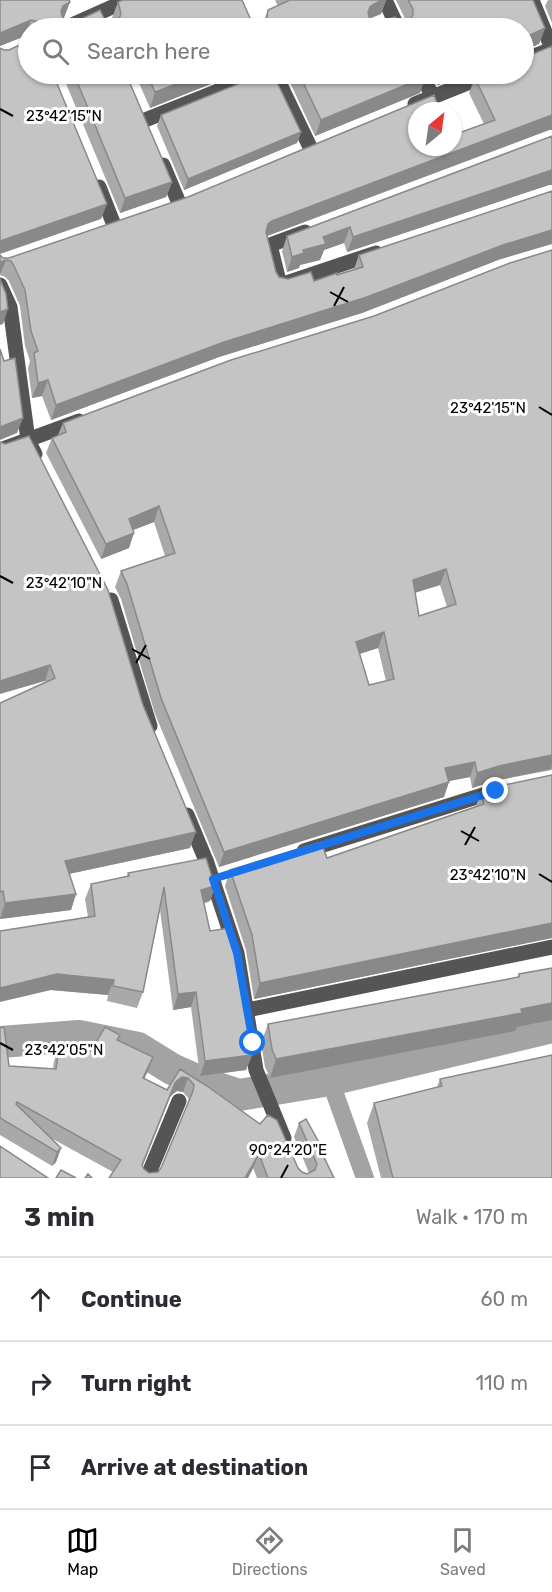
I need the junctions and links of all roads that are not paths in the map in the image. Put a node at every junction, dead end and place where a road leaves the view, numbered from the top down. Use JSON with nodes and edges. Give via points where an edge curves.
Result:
{"nodes":[{"id":1,"x":128,"y":0,"type":"edge"},
{"id":2,"x":385,"y":0,"type":"edge"},
{"id":3,"x":532,"y":0,"type":"edge"},
{"id":4,"x":96,"y":6,"type":"edge"},
{"id":5,"x":79,"y":18,"type":"edge"},
{"id":6,"x":390,"y":18,"type":"edge"},
{"id":7,"x":534,"y":56,"type":"edge"},
{"id":8,"x":236,"y":84,"type":"edge"},
{"id":9,"x":280,"y":84,"type":"edge"},
{"id":10,"x":426,"y":84,"type":"edge"},
{"id":11,"x":464,"y":84,"type":"edge"},
{"id":12,"x":433,"y":96,"type":"junction"},
{"id":13,"x":402,"y":109,"type":"edge"},
{"id":14,"x":145,"y":121,"type":"edge"},
{"id":15,"x":310,"y":148,"type":"edge"},
{"id":16,"x":158,"y":152,"type":"edge"},
{"id":17,"x":92,"y":171,"type":"edge"},
{"id":18,"x":179,"y":203,"type":"edge"},
{"id":19,"x":114,"y":225,"type":"edge"},
{"id":20,"x":324,"y":225,"type":"edge"},
{"id":21,"x":385,"y":250,"type":"edge"},
{"id":22,"x":0,"y":285,"type":"edge"},
{"id":23,"x":93,"y":415,"type":"edge"},
{"id":24,"x":28,"y":440,"type":"junction"},
{"id":25,"x":0,"y":450,"type":"edge"},
{"id":26,"x":44,"y":470,"type":"edge"},
{"id":27,"x":107,"y":592,"type":"edge"},
{"id":28,"x":155,"y":738,"type":"edge"},
{"id":29,"x":518,"y":786,"type":"edge"},
{"id":30,"x":181,"y":800,"type":"edge"},
{"id":31,"x":292,"y":855,"type":"edge"},
{"id":32,"x":552,"y":947,"type":"edge"},
{"id":33,"x":247,"y":1010,"type":"junction"},
{"id":34,"x":179,"y":1101,"type":"dead end"},
{"id":35,"x":291,"y":1155,"type":"edge"},
{"id":36,"x":147,"y":1178,"type":"edge"}],
"edges":[{"from":1,"to":4,"type":"street"},
{"from":2,"to":6,"type":"street"},
{"from":3,"to":7,"type":"street","via":[[552,49]]},
{"from":4,"to":5,"type":"street"},
{"from":8,"to":14,"type":"street"},
{"from":9,"to":15,"type":"street"},
{"from":10,"to":12,"type":"street"},
{"from":11,"to":12,"type":"street"},
{"from":12,"to":13,"type":"street"},
{"from":16,"to":18,"type":"street"},
{"from":17,"to":19,"type":"street"},
{"from":20,"to":21,"type":"street","via":[[270,245],[280,285]]},
{"from":22,"to":24,"type":"street","via":[[10,307]]},
{"from":23,"to":24,"type":"street"},
{"from":24,"to":25,"type":"street"},
{"from":24,"to":26,"type":"street"},
{"from":27,"to":28,"type":"street"},
{"from":29,"to":31,"type":"street"},
{"from":30,"to":33,"type":"street","via":[[218,878]]},
{"from":32,"to":33,"type":"street"},
{"from":33,"to":35,"type":"street","via":[[256,1070]]},
{"from":34,"to":36,"type":"street"}]}
